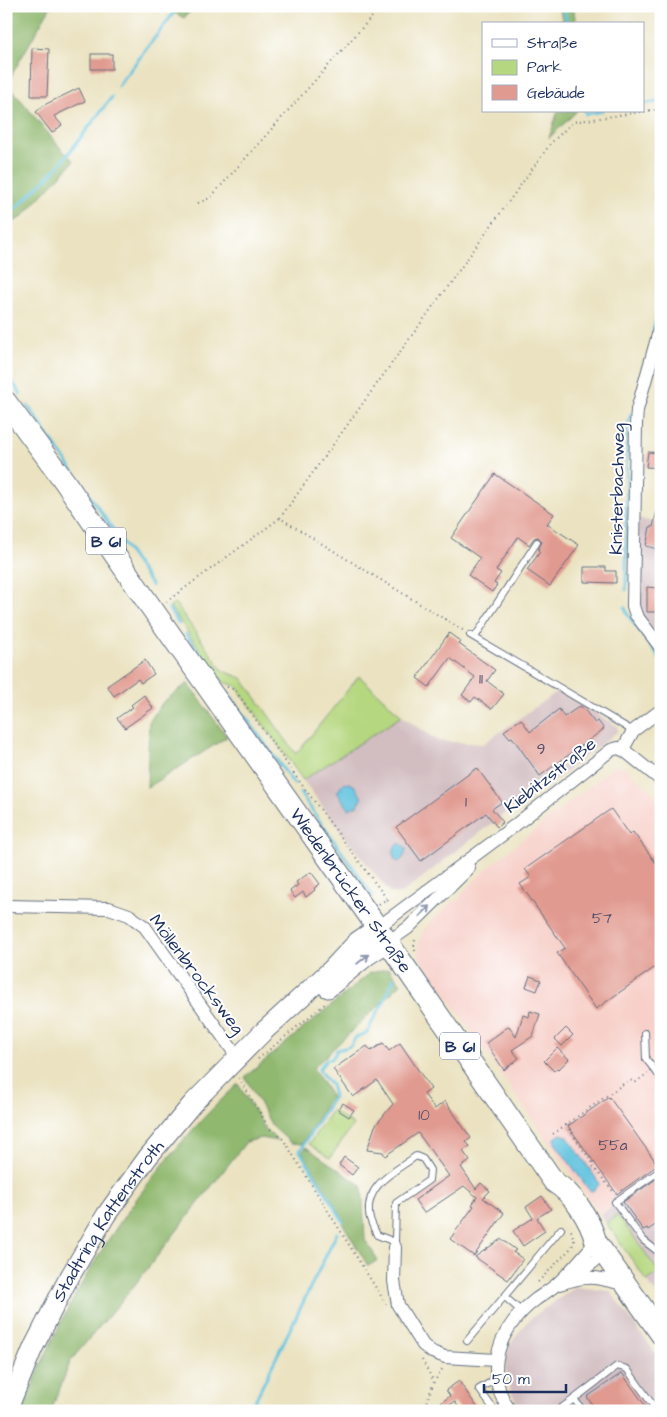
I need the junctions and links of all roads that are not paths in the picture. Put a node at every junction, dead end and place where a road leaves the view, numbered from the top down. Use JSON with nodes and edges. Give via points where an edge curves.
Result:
{"nodes":[{"id":1,"x":661,"y":324,"type":"edge"},
{"id":2,"x":6,"y":402,"type":"edge"},
{"id":3,"x":537,"y":542,"type":"dead end"},
{"id":4,"x":661,"y":648,"type":"edge"},
{"id":5,"x":661,"y":710,"type":"edge"},
{"id":6,"x":633,"y":731,"type":"junction"},
{"id":7,"x":623,"y":750,"type":"junction"},
{"id":8,"x":661,"y":780,"type":"edge"},
{"id":9,"x":505,"y":833,"type":"junction"},
{"id":10,"x":6,"y":906,"type":"edge"},
{"id":11,"x":383,"y":935,"type":"junction"},
{"id":12,"x":645,"y":1033,"type":"dead end"},
{"id":13,"x":243,"y":1063,"type":"junction"},
{"id":14,"x":661,"y":1078,"type":"edge"},
{"id":15,"x":661,"y":1170,"type":"edge"},
{"id":16,"x":561,"y":1229,"type":"dead end"},
{"id":17,"x":395,"y":1244,"type":"junction"},
{"id":18,"x":600,"y":1248,"type":"junction"},
{"id":19,"x":661,"y":1254,"type":"edge"},
{"id":20,"x":563,"y":1283,"type":"junction"},
{"id":21,"x":626,"y":1285,"type":"junction"},
{"id":22,"x":505,"y":1297,"type":"junction"},
{"id":23,"x":522,"y":1312,"type":"junction"},
{"id":24,"x":661,"y":1334,"type":"edge"},
{"id":25,"x":467,"y":1341,"type":"dead end"},
{"id":26,"x":496,"y":1360,"type":"junction"},
{"id":27,"x":496,"y":1379,"type":"junction"},
{"id":28,"x":574,"y":1398,"type":"junction"},
{"id":29,"x":7,"y":1411,"type":"edge"},
{"id":30,"x":495,"y":1411,"type":"edge"},
{"id":31,"x":510,"y":1411,"type":"edge"},
{"id":32,"x":557,"y":1411,"type":"edge"},
{"id":33,"x":583,"y":1411,"type":"edge"},
{"id":34,"x":656,"y":1411,"type":"edge"}],
"edges":[{"from":1,"to":4,"type":"street","name":"Knisterbachweg","via":[[637,410],[632,606]]},
{"from":2,"to":11,"type":"main road","name":"Wiedenbrücker Straße","number":"B 61","via":[[66,482],[150,606],[216,690]]},
{"from":3,"to":6,"type":"lane","via":[[473,636]]},
{"from":5,"to":6,"type":"street","name":"Kiebitzstraße"},
{"from":6,"to":7,"type":"street","name":"Kiebitzstraße"},
{"from":7,"to":8,"type":"street"},
{"from":7,"to":9,"type":"street","name":"Kiebitzstraße","via":[[618,748],[603,755]]},
{"from":9,"to":11,"type":"street","name":"Kiebitzstraße"},
{"from":11,"to":9,"type":"street","name":"Kiebitzstraße","one_way":true,"via":[[408,928]]},
{"from":10,"to":13,"type":"street","name":"Möllenbrocksweg","via":[[109,908],[129,915],[145,927]]},
{"from":11,"to":13,"type":"main road","name":"Stadtring Kattenstroth","via":[[358,941],[262,1033]]},
{"from":11,"to":18,"type":"main road","name":"Wiedenbrücker Straße","number":"B 61","via":[[554,1182],[564,1188],[587,1219]]},
{"from":12,"to":14,"type":"lane","via":[[646,1059]]},
{"from":13,"to":29,"type":"main road","name":"Stadtring Kattenstroth","via":[[193,1103],[148,1156],[106,1215],[33,1348]]},
{"from":15,"to":19,"type":"lane","via":[[615,1202],[643,1240]]},
{"from":16,"to":22,"type":"lane"},
{"from":17,"to":17,"type":"lane","via":[[396,1204],[429,1180],[430,1170],[423,1159],[416,1156],[376,1185],[369,1199],[368,1214],[377,1235]]},
{"from":17,"to":26,"type":"street","via":[[394,1281],[398,1305],[423,1345],[445,1357]]},
{"from":18,"to":20,"type":"street"},
{"from":18,"to":21,"type":"main road","name":"Wiedenbrücker Straße","number":"B 61"},
{"from":20,"to":21,"type":"street","via":[[586,1277]]},
{"from":20,"to":23,"type":"street","via":[[534,1300]]},
{"from":21,"to":24,"type":"main road","name":"Wiedenbrücker Straße","number":"B 61"},
{"from":22,"to":23,"type":"lane"},
{"from":22,"to":25,"type":"lane"},
{"from":23,"to":26,"type":"street","via":[[506,1332]]},
{"from":26,"to":27,"type":"street"},
{"from":27,"to":30,"type":"lane","via":[[479,1389]]},
{"from":27,"to":31,"type":"street"},
{"from":28,"to":32,"type":"lane"},
{"from":28,"to":33,"type":"lane"},
{"from":28,"to":34,"type":"lane","via":[[617,1366],[627,1369]]}]}
